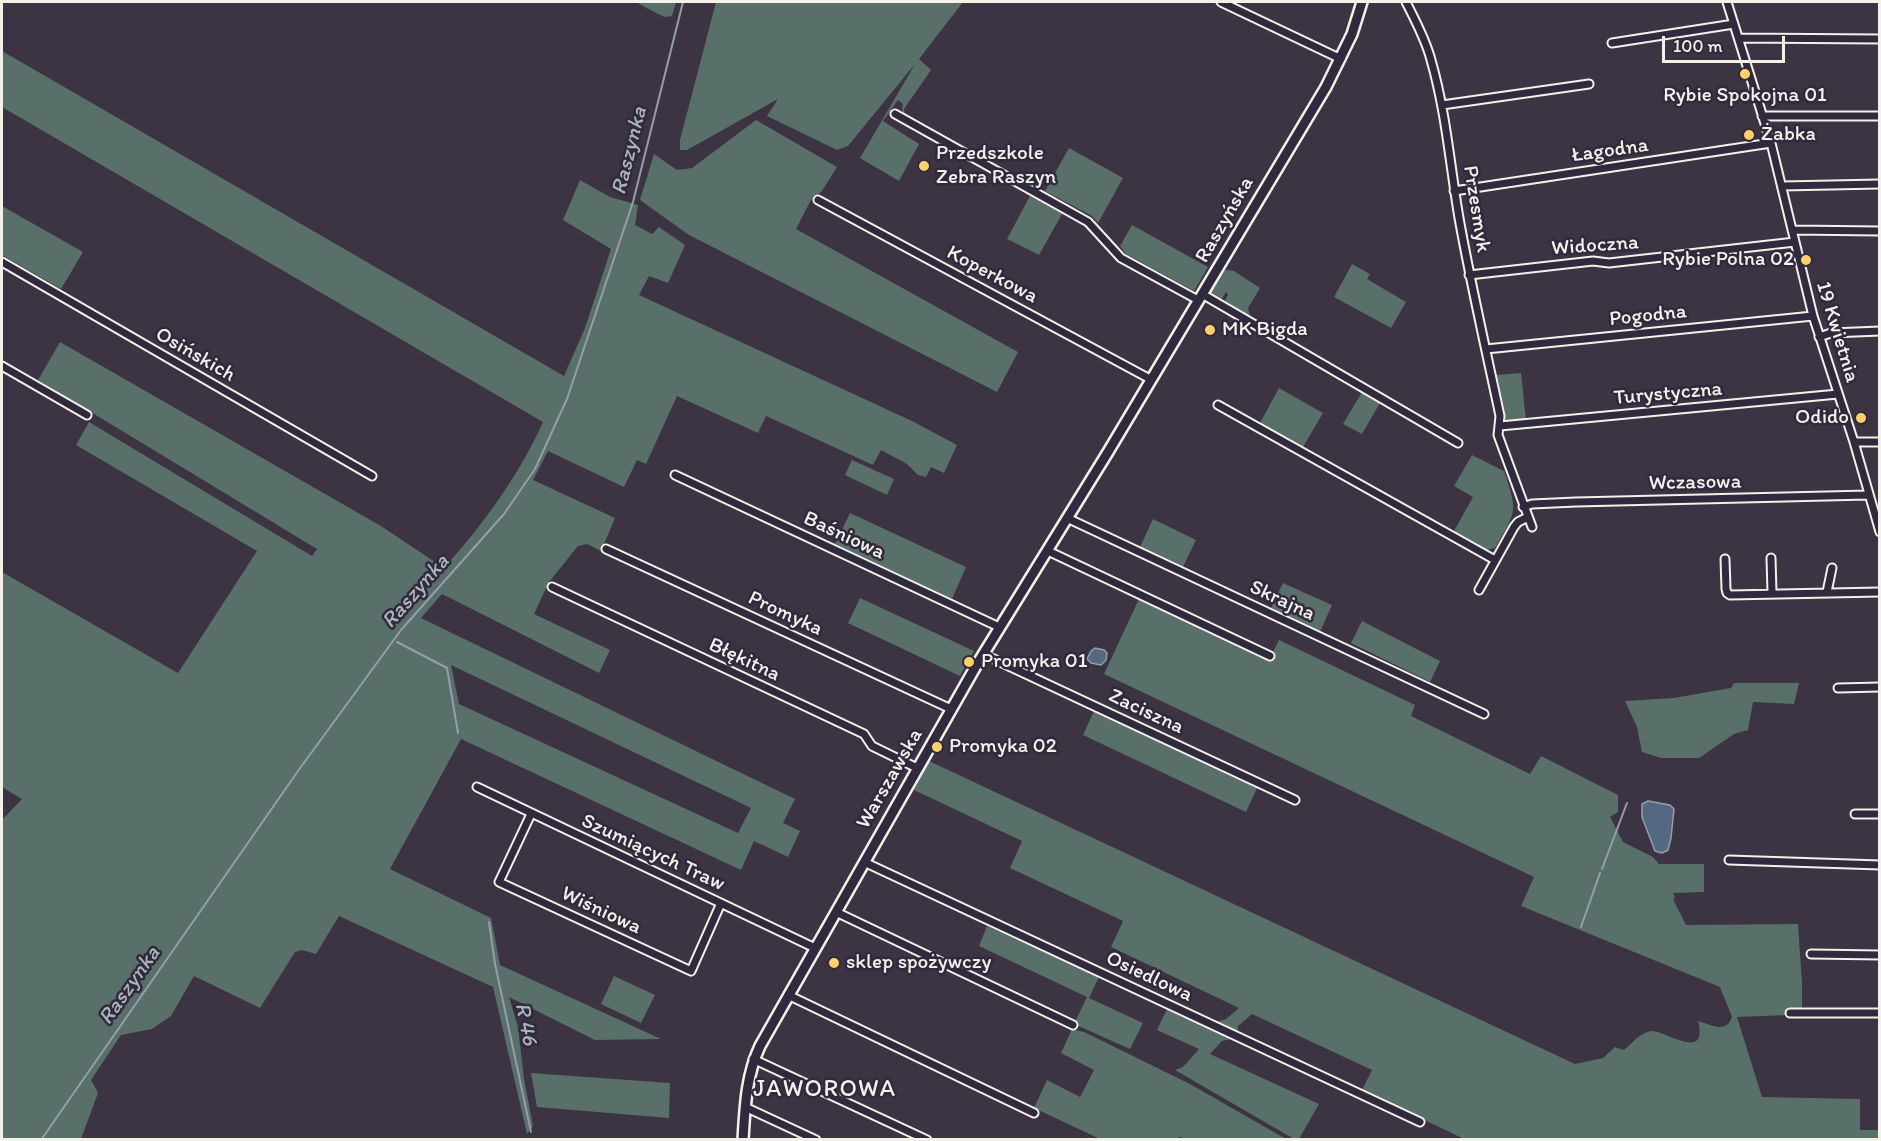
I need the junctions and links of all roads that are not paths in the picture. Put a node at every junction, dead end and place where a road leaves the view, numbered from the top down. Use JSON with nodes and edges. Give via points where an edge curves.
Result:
{"nodes":[{"id":1,"x":1221,"y":2,"type":"edge"},
{"id":2,"x":1362,"y":2,"type":"edge"},
{"id":3,"x":1406,"y":2,"type":"edge"},
{"id":4,"x":1727,"y":2,"type":"edge"},
{"id":5,"x":1734,"y":24,"type":"junction"},
{"id":6,"x":1738,"y":38,"type":"junction"},
{"id":7,"x":1880,"y":39,"type":"edge"},
{"id":8,"x":1612,"y":43,"type":"dead end"},
{"id":9,"x":1341,"y":58,"type":"junction"},
{"id":10,"x":1589,"y":84,"type":"dead end"},
{"id":11,"x":1442,"y":105,"type":"junction"},
{"id":12,"x":895,"y":114,"type":"dead end"},
{"id":13,"x":1762,"y":116,"type":"junction"},
{"id":14,"x":1880,"y":116,"type":"edge"},
{"id":15,"x":1771,"y":143,"type":"junction"},
{"id":16,"x":1880,"y":184,"type":"edge"},
{"id":17,"x":1782,"y":186,"type":"junction"},
{"id":18,"x":1455,"y":191,"type":"junction"},
{"id":19,"x":818,"y":200,"type":"dead end"},
{"id":20,"x":1792,"y":230,"type":"junction"},
{"id":21,"x":1880,"y":231,"type":"edge"},
{"id":22,"x":1795,"y":242,"type":"junction"},
{"id":23,"x":2,"y":262,"type":"edge"},
{"id":24,"x":1469,"y":275,"type":"junction"},
{"id":25,"x":1200,"y":297,"type":"junction"},
{"id":26,"x":1813,"y":316,"type":"junction"},
{"id":27,"x":1880,"y":331,"type":"edge"},
{"id":28,"x":1819,"y":337,"type":"junction"},
{"id":29,"x":1486,"y":349,"type":"junction"},
{"id":30,"x":2,"y":366,"type":"edge"},
{"id":31,"x":1150,"y":379,"type":"junction"},
{"id":32,"x":1838,"y":394,"type":"junction"},
{"id":33,"x":1218,"y":405,"type":"dead end"},
{"id":34,"x":87,"y":415,"type":"dead end"},
{"id":35,"x":1500,"y":426,"type":"junction"},
{"id":36,"x":1880,"y":441,"type":"edge"},
{"id":37,"x":1854,"y":442,"type":"junction"},
{"id":38,"x":1458,"y":443,"type":"dead end"},
{"id":39,"x":1108,"y":452,"type":"joint"},
{"id":40,"x":675,"y":475,"type":"dead end"},
{"id":41,"x":372,"y":476,"type":"dead end"},
{"id":42,"x":1868,"y":495,"type":"junction"},
{"id":43,"x":1523,"y":507,"type":"junction"},
{"id":44,"x":1066,"y":518,"type":"junction"},
{"id":45,"x":1528,"y":518,"type":"junction"},
{"id":46,"x":1532,"y":527,"type":"dead end"},
{"id":47,"x":1880,"y":532,"type":"edge"},
{"id":48,"x":606,"y":549,"type":"dead end"},
{"id":49,"x":1048,"y":551,"type":"junction"},
{"id":50,"x":1771,"y":558,"type":"dead end"},
{"id":51,"x":1725,"y":559,"type":"dead end"},
{"id":52,"x":1496,"y":560,"type":"junction"},
{"id":53,"x":1832,"y":568,"type":"dead end"},
{"id":54,"x":552,"y":587,"type":"dead end"},
{"id":55,"x":1479,"y":590,"type":"dead end"},
{"id":56,"x":1827,"y":592,"type":"junction"},
{"id":57,"x":1880,"y":592,"type":"edge"},
{"id":58,"x":1772,"y":593,"type":"junction"},
{"id":59,"x":999,"y":627,"type":"junction"},
{"id":60,"x":983,"y":654,"type":"junction"},
{"id":61,"x":1270,"y":656,"type":"dead end"},
{"id":62,"x":1880,"y":687,"type":"edge"},
{"id":63,"x":1838,"y":688,"type":"dead end"},
{"id":64,"x":951,"y":709,"type":"junction"},
{"id":65,"x":1484,"y":714,"type":"dead end"},
{"id":66,"x":917,"y":768,"type":"junction"},
{"id":67,"x":477,"y":787,"type":"dead end"},
{"id":68,"x":1295,"y":801,"type":"dead end"},
{"id":69,"x":531,"y":814,"type":"junction"},
{"id":70,"x":1855,"y":814,"type":"dead end"},
{"id":71,"x":1880,"y":814,"type":"edge"},
{"id":72,"x":1729,"y":860,"type":"dead end"},
{"id":73,"x":864,"y":862,"type":"junction"},
{"id":74,"x":1880,"y":865,"type":"edge"},
{"id":75,"x":721,"y":903,"type":"junction"},
{"id":76,"x":836,"y":912,"type":"junction"},
{"id":77,"x":815,"y":948,"type":"junction"},
{"id":78,"x":1811,"y":954,"type":"dead end"},
{"id":79,"x":1880,"y":955,"type":"edge"},
{"id":80,"x":788,"y":995,"type":"junction"},
{"id":81,"x":1790,"y":1012,"type":"dead end"},
{"id":82,"x":1880,"y":1013,"type":"edge"},
{"id":83,"x":1072,"y":1025,"type":"dead end"},
{"id":84,"x":753,"y":1059,"type":"junction"},
{"id":85,"x":745,"y":1107,"type":"junction"},
{"id":86,"x":1034,"y":1113,"type":"dead end"},
{"id":87,"x":1420,"y":1122,"type":"dead end"},
{"id":88,"x":743,"y":1140,"type":"edge"},
{"id":89,"x":816,"y":1140,"type":"edge"},
{"id":90,"x":927,"y":1140,"type":"edge"}],
"edges":[{"from":1,"to":9,"type":"street"},
{"from":2,"to":9,"type":"street","name":"Raszyńska"},
{"from":3,"to":11,"type":"street","name":"Przesmyk","via":[[1431,59]]},
{"from":4,"to":5,"type":"street","name":"19 Kwietnia"},
{"from":5,"to":6,"type":"street","name":"19 Kwietnia"},
{"from":5,"to":8,"type":"street"},
{"from":6,"to":7,"type":"street"},
{"from":6,"to":13,"type":"street","name":"19 Kwietnia"},
{"from":9,"to":25,"type":"street","name":"Raszyńska"},
{"from":10,"to":11,"type":"street"},
{"from":11,"to":18,"type":"street","name":"Przesmyk"},
{"from":12,"to":25,"type":"street","via":[[1088,222],[1120,258]]},
{"from":13,"to":14,"type":"street"},
{"from":13,"to":15,"type":"street","name":"19 Kwietnia"},
{"from":15,"to":17,"type":"street","name":"19 Kwietnia"},
{"from":15,"to":18,"type":"street","name":"Łagodna"},
{"from":16,"to":17,"type":"street"},
{"from":17,"to":20,"type":"street","name":"19 Kwietnia"},
{"from":18,"to":24,"type":"street","name":"Przesmyk"},
{"from":19,"to":31,"type":"street","name":"Koperkowa"},
{"from":20,"to":21,"type":"street"},
{"from":20,"to":22,"type":"street","name":"19 Kwietnia"},
{"from":22,"to":24,"type":"street","name":"Widoczna"},
{"from":22,"to":26,"type":"street","name":"19 Kwietnia"},
{"from":23,"to":41,"type":"street","name":"Osińskich"},
{"from":24,"to":29,"type":"street","name":"Przesmyk"},
{"from":25,"to":31,"type":"street","name":"Raszyńska"},
{"from":25,"to":38,"type":"street"},
{"from":26,"to":28,"type":"street","name":"19 Kwietnia"},
{"from":26,"to":29,"type":"street","name":"Pogodna"},
{"from":27,"to":28,"type":"street"},
{"from":28,"to":32,"type":"street","name":"19 Kwietnia"},
{"from":29,"to":35,"type":"street","name":"Przesmyk"},
{"from":30,"to":34,"type":"street"},
{"from":31,"to":39,"type":"street","name":"Raszyńska"},
{"from":32,"to":35,"type":"street","name":"Turystyczna"},
{"from":32,"to":37,"type":"street","name":"19 Kwietnia"},
{"from":33,"to":52,"type":"street"},
{"from":35,"to":43,"type":"street","name":"Przesmyk","via":[[1498,435]]},
{"from":36,"to":37,"type":"street"},
{"from":37,"to":42,"type":"street","name":"19 Kwietnia"},
{"from":39,"to":44,"type":"street","name":"Warszawska"},
{"from":40,"to":59,"type":"street","name":"Baśniowa"},
{"from":42,"to":43,"type":"street","name":"Wczasowa","via":[[1576,502]]},
{"from":42,"to":47,"type":"street","name":"19 Kwietnia"},
{"from":43,"to":45,"type":"street","name":"Przesmyk"},
{"from":44,"to":49,"type":"street","name":"Warszawska"},
{"from":44,"to":65,"type":"street","name":"Skrajna"},
{"from":45,"to":46,"type":"street","name":"Przesmyk"},
{"from":45,"to":52,"type":"street","via":[[1517,523]]},
{"from":48,"to":64,"type":"street","name":"Promyka"},
{"from":49,"to":59,"type":"street","name":"Warszawska"},
{"from":49,"to":61,"type":"street"},
{"from":50,"to":58,"type":"street"},
{"from":51,"to":58,"type":"street","via":[[1727,593]]},
{"from":52,"to":55,"type":"street"},
{"from":53,"to":56,"type":"street"},
{"from":54,"to":66,"type":"street","name":"Błękitna","via":[[864,734],[872,746]]},
{"from":56,"to":57,"type":"street"},
{"from":56,"to":58,"type":"street"},
{"from":59,"to":60,"type":"street","name":"Warszawska"},
{"from":60,"to":64,"type":"street","name":"Warszawska"},
{"from":60,"to":68,"type":"street","name":"Zaciszna"},
{"from":62,"to":63,"type":"street"},
{"from":64,"to":66,"type":"street","name":"Warszawska"},
{"from":66,"to":73,"type":"street","name":"Warszawska"},
{"from":67,"to":69,"type":"street","name":"Szumiących Traw"},
{"from":69,"to":75,"type":"street","name":"Szumiących Traw"},
{"from":69,"to":75,"type":"street","name":"Wiśniowa","via":[[499,882],[690,971]]},
{"from":70,"to":71,"type":"street"},
{"from":72,"to":74,"type":"street"},
{"from":73,"to":76,"type":"street","name":"Warszawska"},
{"from":73,"to":87,"type":"street","name":"Osiedlowa"},
{"from":75,"to":77,"type":"street","name":"Szumiących Traw"},
{"from":76,"to":77,"type":"street","name":"Warszawska"},
{"from":76,"to":83,"type":"street"},
{"from":77,"to":80,"type":"street","name":"Warszawska"},
{"from":78,"to":79,"type":"street"},
{"from":80,"to":84,"type":"street","name":"Warszawska"},
{"from":80,"to":86,"type":"street"},
{"from":81,"to":82,"type":"street"},
{"from":84,"to":85,"type":"street","name":"Warszawska"},
{"from":84,"to":90,"type":"street"},
{"from":85,"to":88,"type":"street","name":"Warszawska"},
{"from":85,"to":89,"type":"street"}]}
